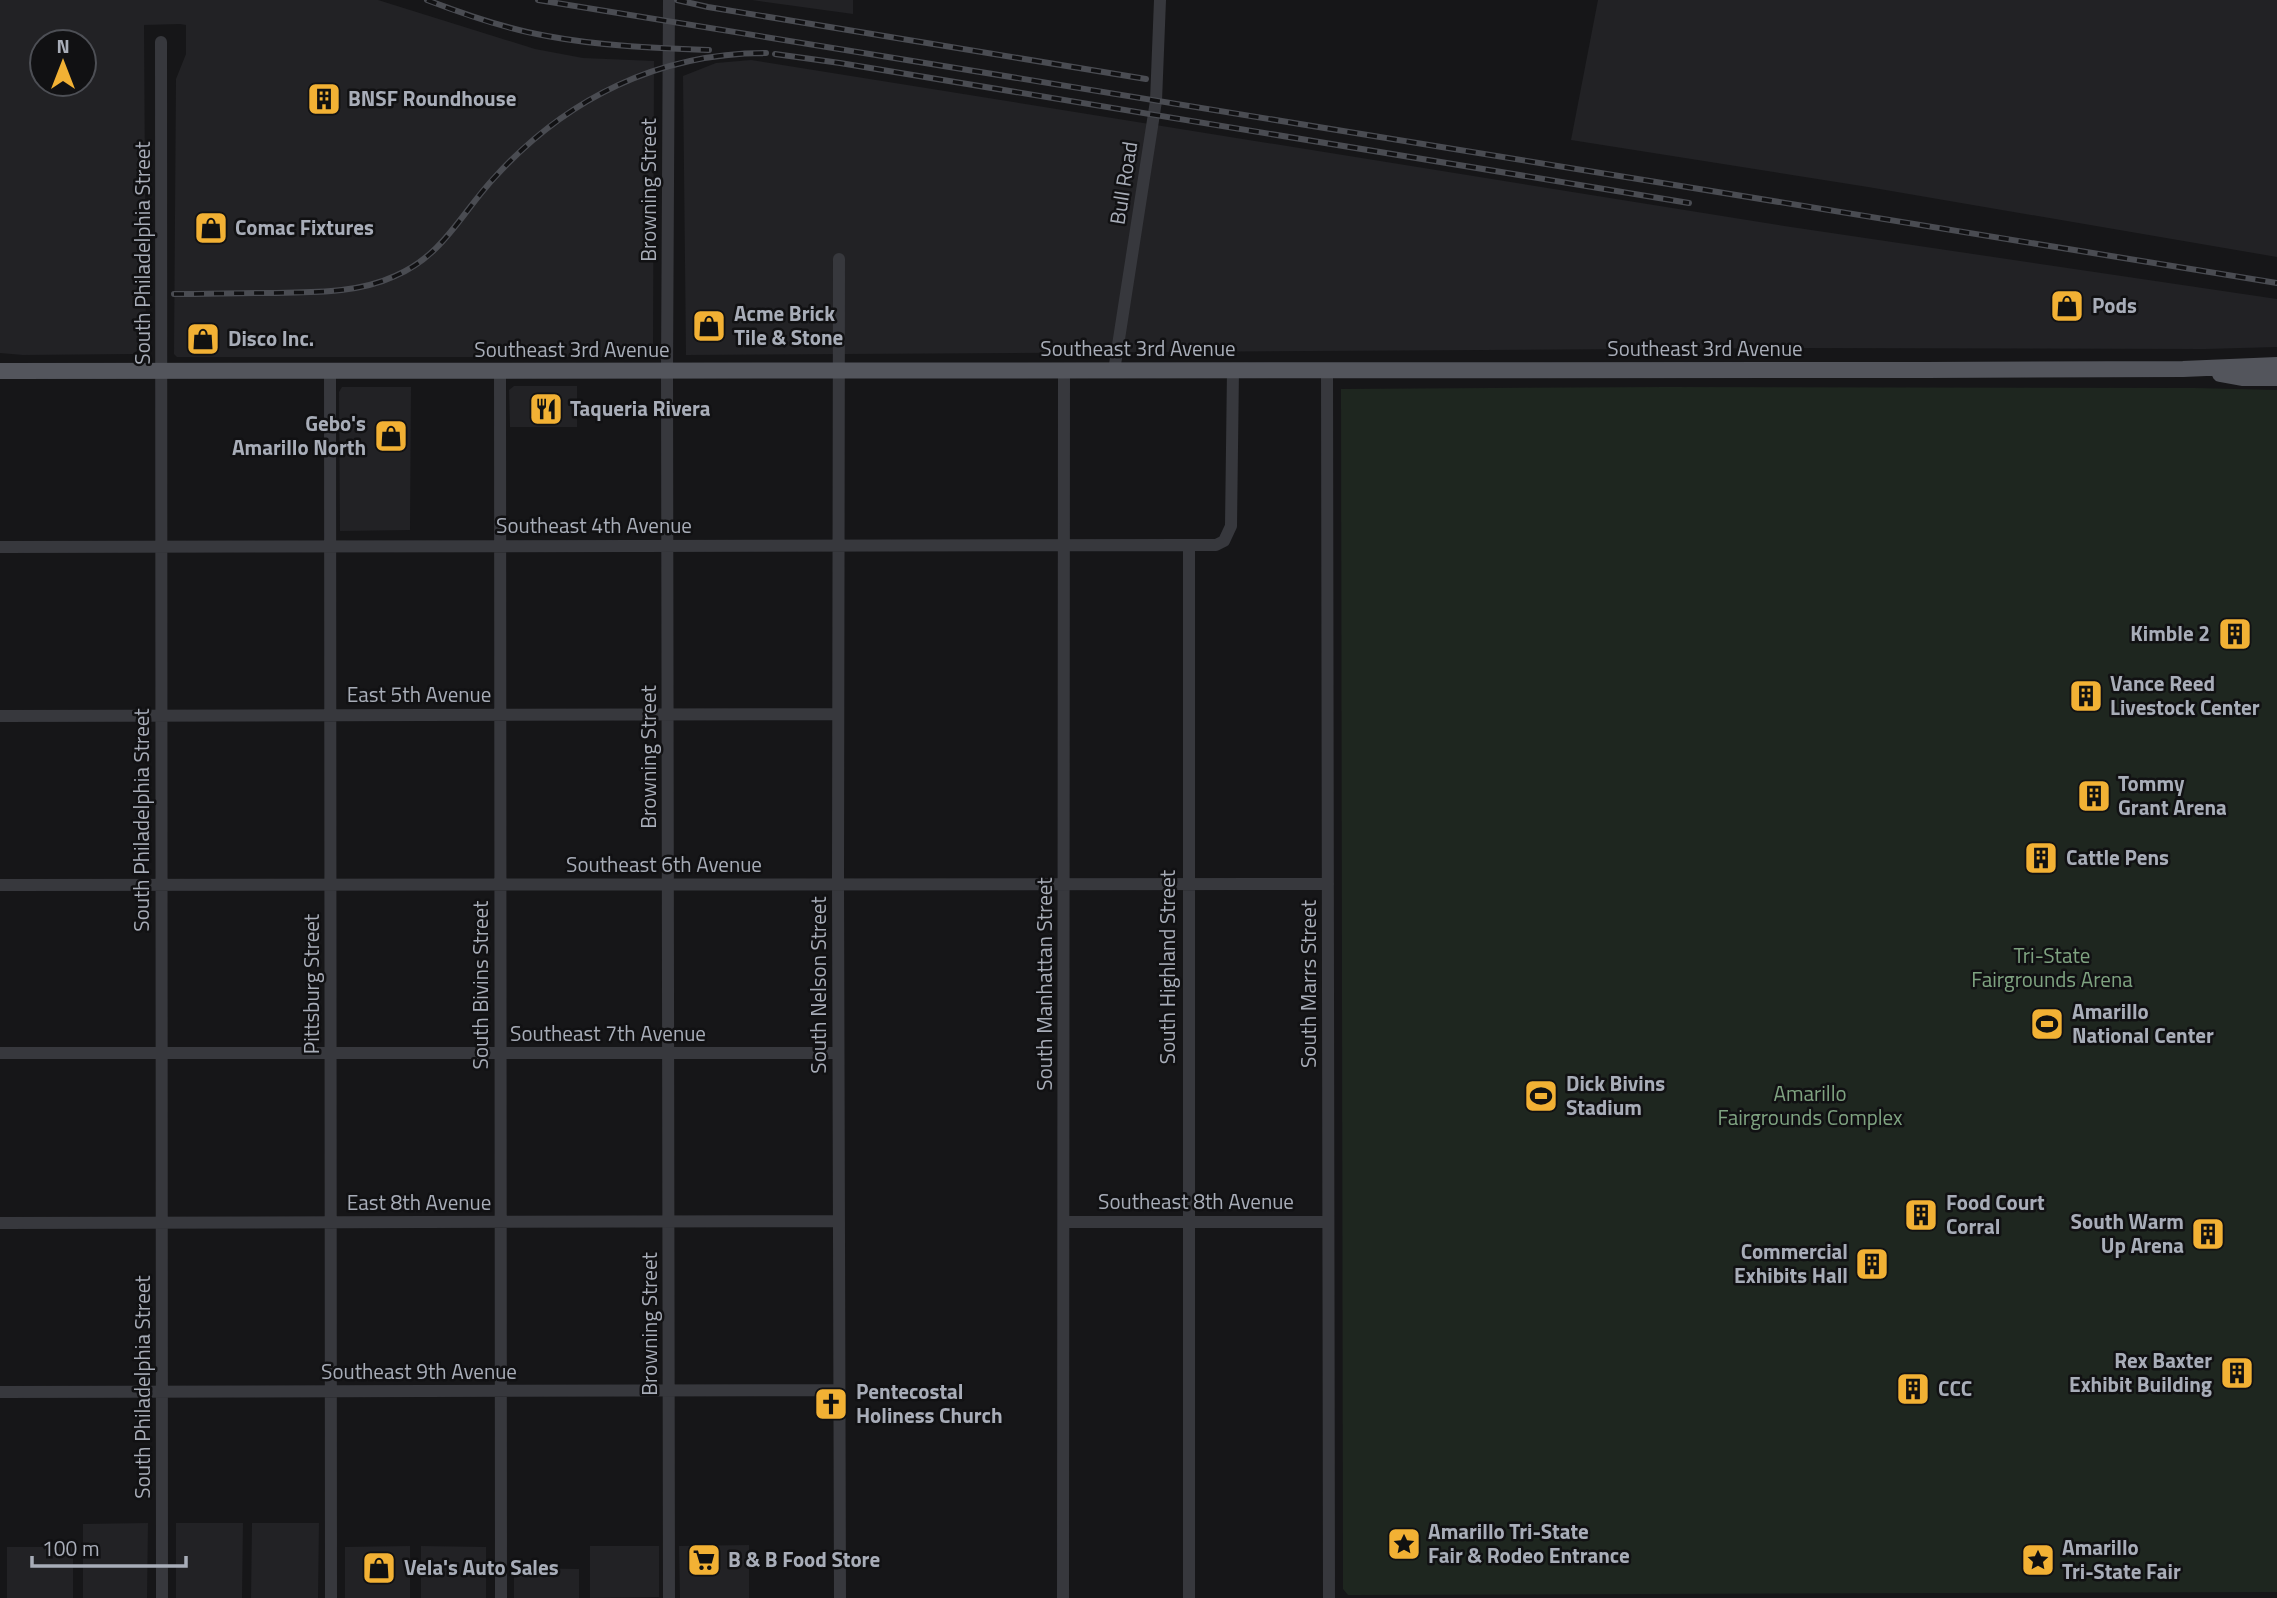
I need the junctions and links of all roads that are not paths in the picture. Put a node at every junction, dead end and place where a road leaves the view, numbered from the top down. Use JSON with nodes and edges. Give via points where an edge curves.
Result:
{"nodes":[{"id":1,"x":670,"y":0,"type":"edge"},
{"id":2,"x":1160,"y":0,"type":"edge"},
{"id":3,"x":161,"y":42,"type":"dead end"},
{"id":4,"x":839,"y":259,"type":"dead end"},
{"id":5,"x":2277,"y":365,"type":"edge"},
{"id":6,"x":2201,"y":368,"type":"junction"},
{"id":7,"x":1233,"y":370,"type":"junction"},
{"id":8,"x":0,"y":371,"type":"edge"},
{"id":9,"x":330,"y":371,"type":"junction"},
{"id":10,"x":500,"y":371,"type":"junction"},
{"id":11,"x":667,"y":371,"type":"junction"},
{"id":12,"x":839,"y":371,"type":"junction"},
{"id":13,"x":1064,"y":371,"type":"junction"},
{"id":14,"x":1114,"y":371,"type":"junction"},
{"id":15,"x":1327,"y":371,"type":"junction"},
{"id":16,"x":161,"y":372,"type":"junction"},
{"id":17,"x":2277,"y":378,"type":"edge"},
{"id":18,"x":1063,"y":544,"type":"junction"},
{"id":19,"x":500,"y":545,"type":"junction"},
{"id":20,"x":668,"y":545,"type":"junction"},
{"id":21,"x":838,"y":545,"type":"junction"},
{"id":22,"x":1189,"y":545,"type":"junction"},
{"id":23,"x":162,"y":546,"type":"junction"},
{"id":24,"x":331,"y":546,"type":"junction"},
{"id":25,"x":0,"y":547,"type":"edge"},
{"id":26,"x":838,"y":713,"type":"junction"},
{"id":27,"x":331,"y":714,"type":"junction"},
{"id":28,"x":668,"y":714,"type":"junction"},
{"id":29,"x":161,"y":715,"type":"junction"},
{"id":30,"x":500,"y":715,"type":"junction"},
{"id":31,"x":0,"y":716,"type":"edge"},
{"id":32,"x":1064,"y":883,"type":"junction"},
{"id":33,"x":162,"y":884,"type":"junction"},
{"id":34,"x":500,"y":884,"type":"junction"},
{"id":35,"x":668,"y":884,"type":"junction"},
{"id":36,"x":838,"y":884,"type":"junction"},
{"id":37,"x":1188,"y":884,"type":"junction"},
{"id":38,"x":1328,"y":884,"type":"junction"},
{"id":39,"x":0,"y":885,"type":"edge"},
{"id":40,"x":331,"y":885,"type":"junction"},
{"id":41,"x":0,"y":1053,"type":"edge"},
{"id":42,"x":499,"y":1053,"type":"junction"},
{"id":43,"x":838,"y":1053,"type":"junction"},
{"id":44,"x":162,"y":1054,"type":"junction"},
{"id":45,"x":331,"y":1054,"type":"junction"},
{"id":46,"x":669,"y":1054,"type":"junction"},
{"id":47,"x":838,"y":1221,"type":"junction"},
{"id":48,"x":1188,"y":1221,"type":"junction"},
{"id":49,"x":162,"y":1222,"type":"junction"},
{"id":50,"x":331,"y":1222,"type":"junction"},
{"id":51,"x":501,"y":1222,"type":"junction"},
{"id":52,"x":669,"y":1222,"type":"junction"},
{"id":53,"x":1064,"y":1222,"type":"junction"},
{"id":54,"x":1328,"y":1222,"type":"junction"},
{"id":55,"x":0,"y":1223,"type":"edge"},
{"id":56,"x":838,"y":1390,"type":"junction"},
{"id":57,"x":331,"y":1391,"type":"junction"},
{"id":58,"x":501,"y":1391,"type":"junction"},
{"id":59,"x":669,"y":1391,"type":"junction"},
{"id":60,"x":0,"y":1392,"type":"edge"},
{"id":61,"x":162,"y":1392,"type":"junction"},
{"id":62,"x":162,"y":1598,"type":"edge"},
{"id":63,"x":331,"y":1598,"type":"edge"},
{"id":64,"x":502,"y":1598,"type":"edge"},
{"id":65,"x":669,"y":1598,"type":"edge"},
{"id":66,"x":839,"y":1598,"type":"edge"},
{"id":67,"x":1063,"y":1598,"type":"edge"},
{"id":68,"x":1189,"y":1598,"type":"edge"},
{"id":69,"x":1329,"y":1598,"type":"edge"}],
"edges":[{"from":1,"to":11,"type":"street","name":"Browning Street"},
{"from":2,"to":14,"type":"street","name":"Bull Road","via":[[1156,101]]},
{"from":3,"to":16,"type":"street","name":"South Philadelphia Street"},
{"from":4,"to":12,"type":"street","name":"South Nelson Street"},
{"from":5,"to":6,"type":"main road","name":"Southeast 3rd Avenue"},
{"from":6,"to":15,"type":"main road","name":"Southeast 3rd Avenue"},
{"from":6,"to":17,"type":"main road","via":[[2242,378]]},
{"from":7,"to":14,"type":"main road","name":"Southeast 3rd Avenue"},
{"from":7,"to":15,"type":"main road","name":"Southeast 3rd Avenue"},
{"from":7,"to":22,"type":"street","via":[[1231,526],[1224,541],[1216,545]]},
{"from":8,"to":16,"type":"main road","name":"Southeast 3rd Avenue"},
{"from":9,"to":10,"type":"main road","name":"Southeast 3rd Avenue"},
{"from":9,"to":16,"type":"main road","name":"Southeast 3rd Avenue"},
{"from":9,"to":24,"type":"street","name":"Pittsburg Street"},
{"from":10,"to":11,"type":"main road","name":"Southeast 3rd Avenue"},
{"from":10,"to":19,"type":"street","name":"South Bivins Street"},
{"from":11,"to":12,"type":"main road","name":"Southeast 3rd Avenue"},
{"from":11,"to":20,"type":"street","name":"Browning Street"},
{"from":12,"to":13,"type":"main road","name":"Southeast 3rd Avenue"},
{"from":12,"to":21,"type":"street","name":"South Nelson Street"},
{"from":13,"to":14,"type":"main road","name":"Southeast 3rd Avenue"},
{"from":13,"to":18,"type":"street","name":"South Manhattan Street"},
{"from":15,"to":38,"type":"street","name":"South Marrs Street"},
{"from":16,"to":23,"type":"street","name":"South Philadelphia Street"},
{"from":18,"to":21,"type":"street","name":"Southeast 4th Avenue"},
{"from":18,"to":22,"type":"street","name":"Southeast 4th Avenue"},
{"from":18,"to":32,"type":"street","name":"South Manhattan Street"},
{"from":19,"to":20,"type":"street","name":"Southeast 4th Avenue"},
{"from":19,"to":24,"type":"street","name":"Southeast 4th Avenue"},
{"from":19,"to":30,"type":"street","name":"South Bivins Street"},
{"from":20,"to":21,"type":"street","name":"Southeast 4th Avenue"},
{"from":20,"to":28,"type":"street","name":"Browning Street"},
{"from":21,"to":26,"type":"street","name":"South Nelson Street"},
{"from":22,"to":37,"type":"street","name":"South Highland Street"},
{"from":23,"to":24,"type":"street","name":"Southeast 4th Avenue"},
{"from":23,"to":25,"type":"street","name":"Southeast 4th Avenue"},
{"from":23,"to":29,"type":"street","name":"South Philadelphia Street"},
{"from":24,"to":27,"type":"street","name":"Pittsburg Street"},
{"from":26,"to":28,"type":"street","name":"East 5th Avenue"},
{"from":26,"to":36,"type":"street","name":"South Nelson Street"},
{"from":27,"to":29,"type":"street","name":"East 5th Avenue"},
{"from":27,"to":30,"type":"street","name":"East 5th Avenue"},
{"from":27,"to":40,"type":"street","name":"Pittsburg Street"},
{"from":28,"to":30,"type":"street","name":"East 5th Avenue"},
{"from":28,"to":35,"type":"street","name":"Browning Street"},
{"from":29,"to":31,"type":"street","name":"East 5th Avenue"},
{"from":29,"to":33,"type":"street","name":"South Philadelphia Street"},
{"from":30,"to":34,"type":"street","name":"South Bivins Street"},
{"from":32,"to":36,"type":"street","name":"Southeast 6th Avenue"},
{"from":32,"to":37,"type":"street","name":"Southeast 6th Avenue"},
{"from":32,"to":53,"type":"street","name":"South Manhattan Street"},
{"from":33,"to":39,"type":"street","name":"Southeast 6th Avenue"},
{"from":33,"to":40,"type":"street","name":"Southeast 6th Avenue"},
{"from":33,"to":44,"type":"street","name":"South Philadelphia Street"},
{"from":34,"to":35,"type":"street","name":"Southeast 6th Avenue"},
{"from":34,"to":40,"type":"street","name":"Southeast 6th Avenue"},
{"from":34,"to":42,"type":"street","name":"South Bivins Street"},
{"from":35,"to":36,"type":"street","name":"Southeast 6th Avenue"},
{"from":35,"to":46,"type":"street","name":"Browning Street"},
{"from":36,"to":43,"type":"street","name":"South Nelson Street"},
{"from":37,"to":38,"type":"street","name":"Southeast 6th Avenue"},
{"from":37,"to":48,"type":"street","name":"South Highland Street"},
{"from":38,"to":54,"type":"street","name":"South Marrs Street"},
{"from":40,"to":45,"type":"street","name":"Pittsburg Street"},
{"from":41,"to":44,"type":"street","name":"Southeast 7th Avenue"},
{"from":42,"to":45,"type":"street","name":"Southeast 7th Avenue"},
{"from":42,"to":46,"type":"street","name":"Southeast 7th Avenue"},
{"from":42,"to":51,"type":"street","name":"South Bivins Street"},
{"from":43,"to":46,"type":"street","name":"Southeast 7th Avenue"},
{"from":43,"to":47,"type":"street","name":"South Nelson Street"},
{"from":44,"to":45,"type":"street","name":"Southeast 7th Avenue"},
{"from":44,"to":49,"type":"street","name":"South Philadelphia Street"},
{"from":45,"to":50,"type":"street","name":"Pittsburg Street"},
{"from":46,"to":52,"type":"street","name":"Browning Street"},
{"from":47,"to":52,"type":"street","name":"East 8th Avenue"},
{"from":47,"to":56,"type":"street","name":"South Nelson Street"},
{"from":48,"to":53,"type":"street","name":"Southeast 8th Avenue"},
{"from":48,"to":54,"type":"street","name":"Southeast 8th Avenue"},
{"from":48,"to":68,"type":"street","name":"South Highland Street"},
{"from":49,"to":50,"type":"street","name":"East 8th Avenue"},
{"from":49,"to":55,"type":"street","name":"East 8th Avenue"},
{"from":49,"to":61,"type":"street","name":"South Philadelphia Street"},
{"from":50,"to":51,"type":"street","name":"East 8th Avenue"},
{"from":50,"to":57,"type":"street","name":"Pittsburg Street"},
{"from":51,"to":52,"type":"street","name":"East 8th Avenue"},
{"from":51,"to":58,"type":"street","name":"South Bivins Street"},
{"from":52,"to":59,"type":"street","name":"Browning Street"},
{"from":53,"to":67,"type":"street","name":"South Manhattan Street"},
{"from":54,"to":69,"type":"street","name":"South Marrs Street"},
{"from":56,"to":59,"type":"street","name":"Southeast 9th Avenue"},
{"from":56,"to":66,"type":"street","name":"South Nelson Street"},
{"from":57,"to":58,"type":"street","name":"Southeast 9th Avenue"},
{"from":57,"to":61,"type":"street","name":"Southeast 9th Avenue"},
{"from":57,"to":63,"type":"street","name":"Pittsburg Street"},
{"from":58,"to":59,"type":"street","name":"Southeast 9th Avenue"},
{"from":58,"to":64,"type":"street","name":"South Bivins Street"},
{"from":59,"to":65,"type":"street","name":"Browning Street"},
{"from":60,"to":61,"type":"street","name":"Southeast 9th Avenue"},
{"from":61,"to":62,"type":"street","name":"South Philadelphia Street"}]}
